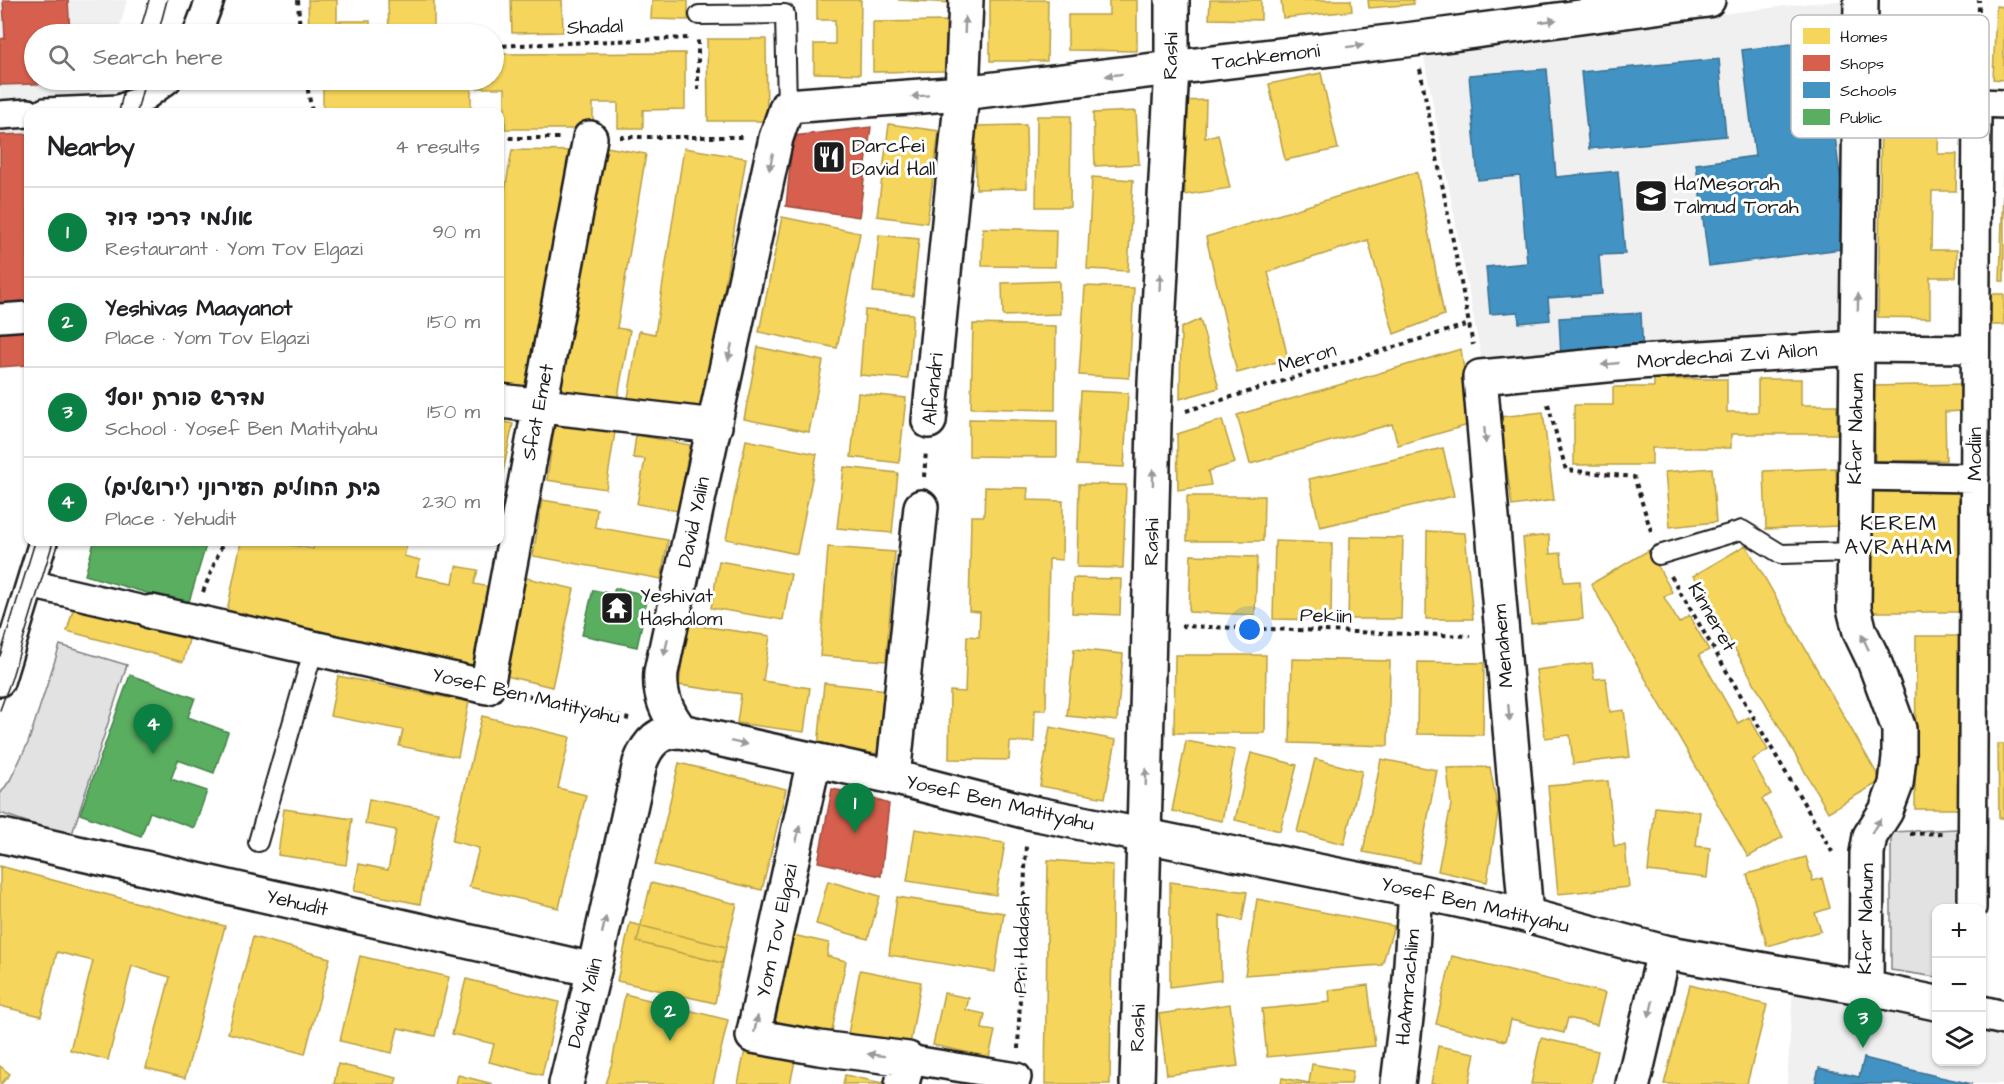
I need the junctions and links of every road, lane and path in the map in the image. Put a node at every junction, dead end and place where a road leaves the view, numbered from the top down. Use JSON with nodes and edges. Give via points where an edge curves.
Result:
{"nodes":[{"id":1,"x":210,"y":0,"type":"edge"},
{"id":2,"x":298,"y":0,"type":"edge"},
{"id":3,"x":966,"y":0,"type":"edge"},
{"id":4,"x":1172,"y":0,"type":"edge"},
{"id":5,"x":1708,"y":0,"type":"edge"},
{"id":6,"x":1861,"y":0,"type":"edge"},
{"id":7,"x":1979,"y":0,"type":"edge"},
{"id":8,"x":699,"y":15,"type":"dead end"},
{"id":9,"x":1861,"y":15,"type":"edge"},
{"id":10,"x":1979,"y":15,"type":"edge"},
{"id":11,"x":201,"y":24,"type":"edge"},
{"id":12,"x":299,"y":24,"type":"edge"},
{"id":13,"x":1414,"y":39,"type":"junction"},
{"id":14,"x":504,"y":46,"type":"edge"},
{"id":15,"x":1172,"y":68,"type":"junction"},
{"id":16,"x":154,"y":90,"type":"edge"},
{"id":17,"x":308,"y":90,"type":"edge"},
{"id":18,"x":698,"y":90,"type":"dead end"},
{"id":19,"x":963,"y":93,"type":"junction"},
{"id":20,"x":1989,"y":103,"type":"edge"},
{"id":21,"x":2004,"y":104,"type":"edge"},
{"id":22,"x":787,"y":105,"type":"junction"},
{"id":23,"x":129,"y":108,"type":"edge"},
{"id":24,"x":311,"y":108,"type":"edge"},
{"id":25,"x":24,"y":113,"type":"edge"},
{"id":26,"x":0,"y":115,"type":"edge"},
{"id":27,"x":682,"y":137,"type":"dead end"},
{"id":28,"x":590,"y":138,"type":"dead end"},
{"id":29,"x":776,"y":138,"type":"junction"},
{"id":30,"x":1860,"y":138,"type":"edge"},
{"id":31,"x":1977,"y":138,"type":"edge"},
{"id":32,"x":24,"y":316,"type":"edge"},
{"id":33,"x":0,"y":318,"type":"edge"},
{"id":34,"x":1469,"y":324,"type":"junction"},
{"id":35,"x":1857,"y":348,"type":"junction"},
{"id":36,"x":1975,"y":349,"type":"junction"},
{"id":37,"x":1540,"y":372,"type":"junction"},
{"id":38,"x":1480,"y":377,"type":"junction"},
{"id":39,"x":504,"y":402,"type":"edge"},
{"id":40,"x":540,"y":407,"type":"junction"},
{"id":41,"x":929,"y":421,"type":"joint"},
{"id":42,"x":1154,"y":421,"type":"junction"},
{"id":43,"x":715,"y":426,"type":"junction"},
{"id":44,"x":1855,"y":476,"type":"junction"},
{"id":45,"x":1975,"y":478,"type":"junction"},
{"id":46,"x":921,"y":507,"type":"joint"},
{"id":47,"x":42,"y":546,"type":"edge"},
{"id":48,"x":221,"y":546,"type":"edge"},
{"id":49,"x":1855,"y":552,"type":"junction"},
{"id":50,"x":1659,"y":555,"type":"junction"},
{"id":51,"x":30,"y":584,"type":"junction"},
{"id":52,"x":152,"y":612,"type":"joint"},
{"id":53,"x":192,"y":620,"type":"junction"},
{"id":54,"x":1150,"y":625,"type":"junction"},
{"id":55,"x":1502,"y":637,"type":"junction"},
{"id":56,"x":314,"y":648,"type":"junction"},
{"id":57,"x":0,"y":682,"type":"edge"},
{"id":58,"x":487,"y":687,"type":"junction"},
{"id":59,"x":681,"y":730,"type":"junction"},
{"id":60,"x":814,"y":760,"type":"junction"},
{"id":61,"x":893,"y":777,"type":"junction"},
{"id":62,"x":1028,"y":812,"type":"junction"},
{"id":63,"x":1972,"y":832,"type":"junction"},
{"id":64,"x":2,"y":835,"type":"edge"},
{"id":65,"x":1144,"y":836,"type":"junction"},
{"id":66,"x":1870,"y":836,"type":"junction"},
{"id":67,"x":258,"y":842,"type":"dead end"},
{"id":68,"x":1837,"y":861,"type":"dead end"},
{"id":69,"x":1416,"y":891,"type":"junction"},
{"id":70,"x":1972,"y":904,"type":"edge"},
{"id":71,"x":1526,"y":915,"type":"junction"},
{"id":72,"x":1664,"y":952,"type":"junction"},
{"id":73,"x":594,"y":970,"type":"junction"},
{"id":74,"x":1866,"y":988,"type":"junction"},
{"id":75,"x":1932,"y":1002,"type":"edge"},
{"id":76,"x":1986,"y":1014,"type":"edge"},
{"id":77,"x":2004,"y":1018,"type":"edge"},
{"id":78,"x":905,"y":1071,"type":"edge"},
{"id":79,"x":1016,"y":1080,"type":"edge"},
{"id":80,"x":566,"y":1084,"type":"edge"},
{"id":81,"x":1137,"y":1084,"type":"edge"},
{"id":82,"x":1398,"y":1084,"type":"edge"},
{"id":83,"x":1634,"y":1084,"type":"edge"}],
"edges":[{"from":1,"to":11,"type":"street"},
{"from":2,"to":12,"type":"path"},
{"from":19,"to":3,"type":"street","name":"Alfandri","one_way":true},
{"from":4,"to":15,"type":"street","name":"Rashi"},
{"from":13,"to":5,"type":"street","name":"Tachkemoni","one_way":true},
{"from":6,"to":9,"type":"street","name":"Kfar Nahum"},
{"from":7,"to":10,"type":"path"},
{"from":8,"to":22,"type":"lane","name":"David Yalin","via":[[785,14]]},
{"from":15,"to":13,"type":"street","name":"Tachkemoni","one_way":true},
{"from":13,"to":34,"type":"path"},
{"from":14,"to":18,"type":"path","name":"Shadal","via":[[698,38]]},
{"from":15,"to":19,"type":"street","name":"Tachkemoni","one_way":true},
{"from":42,"to":15,"type":"street","name":"Rashi","one_way":true},
{"from":16,"to":23,"type":"street"},
{"from":17,"to":24,"type":"path"},
{"from":19,"to":22,"type":"street","name":"Tachkemoni","one_way":true},
{"from":19,"to":41,"type":"street","name":"Alfandri"},
{"from":20,"to":21,"type":"street"},
{"from":22,"to":29,"type":"street","name":"David Yalin"},
{"from":25,"to":26,"type":"street"},
{"from":27,"to":29,"type":"path"},
{"from":28,"to":40,"type":"street","name":"Sfat Emet"},
{"from":29,"to":43,"type":"street","name":"David Yalin","one_way":true},
{"from":35,"to":30,"type":"street","name":"Kfar Nahum","one_way":true},
{"from":31,"to":36,"type":"street","name":"Modiin"},
{"from":32,"to":33,"type":"street"},
{"from":34,"to":38,"type":"path"},
{"from":34,"to":42,"type":"path","name":"Meron"},
{"from":35,"to":36,"type":"street","name":"Mordechai Zvi Ailon"},
{"from":35,"to":37,"type":"street","name":"Mordechai Zvi Ailon","one_way":true},
{"from":35,"to":44,"type":"street","name":"Kfar Nahum"},
{"from":36,"to":45,"type":"street","name":"Modiin"},
{"from":37,"to":38,"type":"street","name":"Mordechai Zvi Ailon"},
{"from":37,"to":50,"type":"path","name":"Kinneret","via":[[1566,470],[1634,477]]},
{"from":38,"to":55,"type":"street","name":"Menahem","one_way":true},
{"from":39,"to":40,"type":"street"},
{"from":40,"to":43,"type":"street"},
{"from":40,"to":58,"type":"street","name":"Sfat Emet"},
{"from":41,"to":46,"type":"path","name":"Alfandri"},
{"from":54,"to":42,"type":"street","name":"Rashi","one_way":true},
{"from":43,"to":59,"type":"street","name":"David Yalin","one_way":true,"via":[[661,672],[662,697]]},
{"from":44,"to":45,"type":"street"},
{"from":44,"to":49,"type":"street","name":"Kfar Nahum"},
{"from":45,"to":63,"type":"street","name":"Modiin"},
{"from":46,"to":61,"type":"street"},
{"from":47,"to":51,"type":"street"},
{"from":48,"to":53,"type":"path"},
{"from":49,"to":50,"type":"lane","via":[[1782,554],[1742,530]]},
{"from":66,"to":49,"type":"street","name":"Kfar Nahum","one_way":true,"via":[[1886,811],[1896,784],[1899,729],[1854,608]]},
{"from":50,"to":68,"type":"path","name":"Kinneret"},
{"from":51,"to":52,"type":"street","name":"Yosef Ben Matityahu"},
{"from":51,"to":57,"type":"street"},
{"from":52,"to":53,"type":"street","name":"Yosef Ben Matityahu"},
{"from":53,"to":56,"type":"street","name":"Yosef Ben Matityahu"},
{"from":54,"to":55,"type":"path","name":"Pekiin"},
{"from":65,"to":54,"type":"street","name":"Rashi","one_way":true},
{"from":55,"to":71,"type":"street","name":"Menahem","one_way":true},
{"from":56,"to":58,"type":"street","name":"Yosef Ben Matityahu"},
{"from":56,"to":67,"type":"lane"},
{"from":58,"to":59,"type":"path","name":"Yosef Ben Matityahu"},
{"from":59,"to":60,"type":"street","name":"Yosef Ben Matityahu","one_way":true},
{"from":73,"to":59,"type":"street","name":"David Yalin","one_way":true,"via":[[640,763],[650,742],[670,731]]},
{"from":60,"to":61,"type":"street","name":"Yosef Ben Matityahu"},
{"from":78,"to":60,"type":"street","name":"Yom Tov Elgazi","one_way":true,"via":[[819,1048],[753,1036]]},
{"from":61,"to":62,"type":"street","name":"Yosef Ben Matityahu"},
{"from":62,"to":65,"type":"street","name":"Yosef Ben Matityahu"},
{"from":62,"to":79,"type":"path","name":"Pri Hadash"},
{"from":63,"to":66,"type":"path"},
{"from":63,"to":70,"type":"street","name":"Modiin"},
{"from":64,"to":73,"type":"street","name":"Yehudit"},
{"from":65,"to":69,"type":"street","name":"Yosef Ben Matityahu"},
{"from":65,"to":81,"type":"street","name":"Rashi"},
{"from":66,"to":74,"type":"street","name":"Kfar Nahum"},
{"from":69,"to":71,"type":"street","name":"Yosef Ben Matityahu"},
{"from":69,"to":82,"type":"street","name":"HaAmrachlim"},
{"from":71,"to":72,"type":"street","name":"Yosef Ben Matityahu"},
{"from":72,"to":74,"type":"street","name":"Yosef Ben Matityahu"},
{"from":72,"to":83,"type":"street","one_way":true},
{"from":73,"to":80,"type":"street","name":"David Yalin"},
{"from":74,"to":75,"type":"street","name":"Yosef Ben Matityahu"},
{"from":76,"to":77,"type":"street"},
{"from":78,"to":79,"type":"street"}]}
